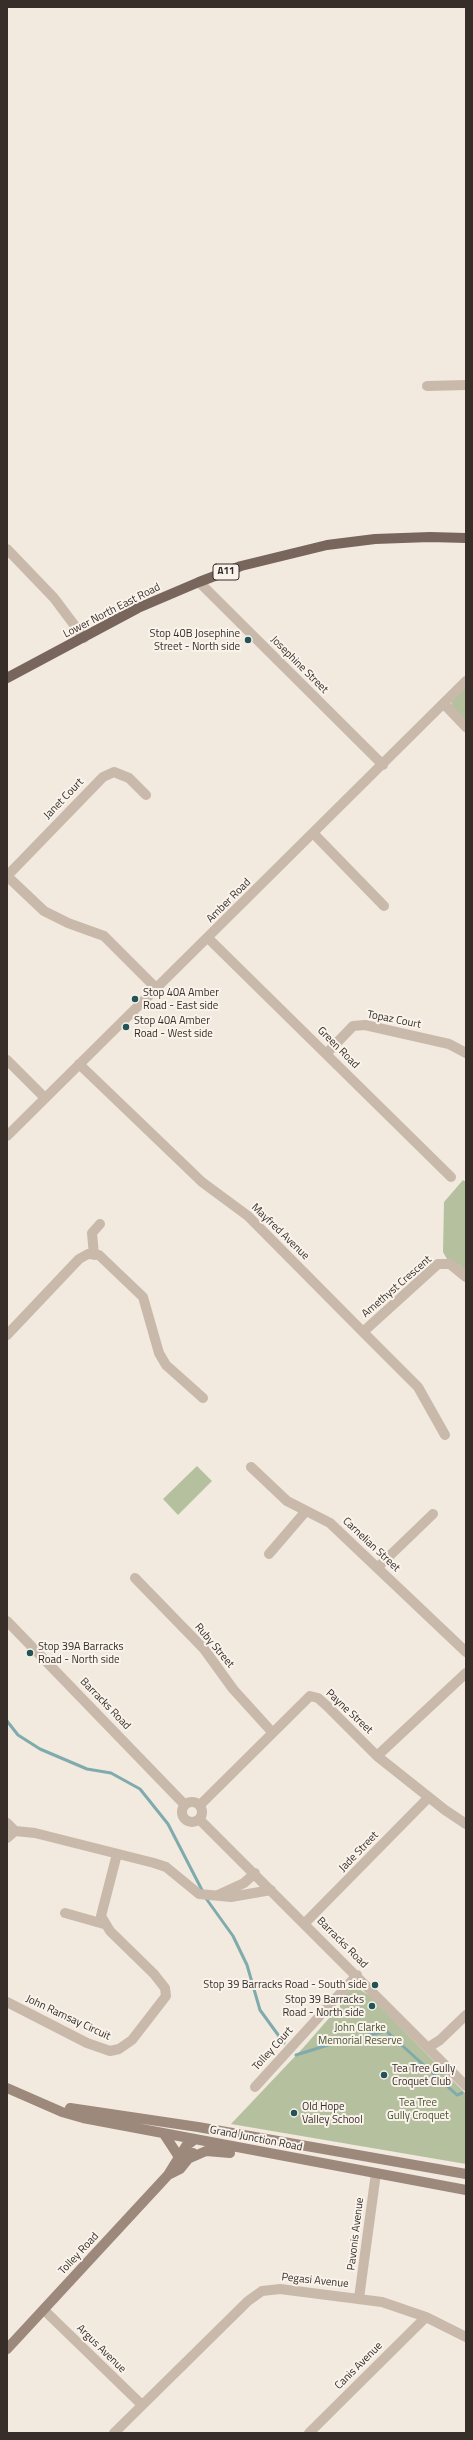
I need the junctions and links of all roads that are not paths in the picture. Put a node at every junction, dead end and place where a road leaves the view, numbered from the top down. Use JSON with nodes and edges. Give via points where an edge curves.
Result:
{"nodes":[{"id":1,"x":466,"y":385,"type":"edge"},
{"id":2,"x":427,"y":386,"type":"dead end"},
{"id":3,"x":466,"y":538,"type":"edge"},
{"id":4,"x":7,"y":549,"type":"edge"},
{"id":5,"x":199,"y":582,"type":"junction"},
{"id":6,"x":84,"y":638,"type":"junction"},
{"id":7,"x":7,"y":678,"type":"edge"},
{"id":8,"x":466,"y":682,"type":"edge"},
{"id":9,"x":444,"y":704,"type":"junction"},
{"id":10,"x":466,"y":727,"type":"edge"},
{"id":11,"x":383,"y":765,"type":"junction"},
{"id":12,"x":146,"y":796,"type":"dead end"},
{"id":13,"x":314,"y":834,"type":"junction"},
{"id":14,"x":7,"y":876,"type":"edge"},
{"id":15,"x":384,"y":906,"type":"dead end"},
{"id":16,"x":208,"y":938,"type":"junction"},
{"id":17,"x":156,"y":988,"type":"junction"},
{"id":18,"x":466,"y":1053,"type":"edge"},
{"id":19,"x":326,"y":1054,"type":"junction"},
{"id":20,"x":7,"y":1060,"type":"edge"},
{"id":21,"x":79,"y":1064,"type":"junction"},
{"id":22,"x":45,"y":1098,"type":"junction"},
{"id":23,"x":7,"y":1136,"type":"edge"},
{"id":24,"x":451,"y":1177,"type":"dead end"},
{"id":25,"x":100,"y":1224,"type":"dead end"},
{"id":26,"x":94,"y":1254,"type":"junction"},
{"id":27,"x":466,"y":1277,"type":"edge"},
{"id":28,"x":363,"y":1332,"type":"junction"},
{"id":29,"x":7,"y":1335,"type":"edge"},
{"id":30,"x":203,"y":1398,"type":"dead end"},
{"id":31,"x":445,"y":1435,"type":"dead end"},
{"id":32,"x":251,"y":1467,"type":"dead end"},
{"id":33,"x":306,"y":1511,"type":"junction"},
{"id":34,"x":433,"y":1514,"type":"dead end"},
{"id":35,"x":268,"y":1554,"type":"dead end"},
{"id":36,"x":378,"y":1568,"type":"junction"},
{"id":37,"x":135,"y":1578,"type":"dead end"},
{"id":38,"x":7,"y":1621,"type":"edge"},
{"id":39,"x":466,"y":1652,"type":"edge"},
{"id":40,"x":466,"y":1673,"type":"edge"},
{"id":41,"x":272,"y":1732,"type":"junction"},
{"id":42,"x":377,"y":1756,"type":"junction"},
{"id":43,"x":429,"y":1797,"type":"junction"},
{"id":44,"x":184,"y":1804,"type":"junction"},
{"id":45,"x":200,"y":1805,"type":"junction"},
{"id":46,"x":199,"y":1819,"type":"junction"},
{"id":47,"x":7,"y":1823,"type":"edge"},
{"id":48,"x":466,"y":1824,"type":"edge"},
{"id":49,"x":15,"y":1831,"type":"junction"},
{"id":50,"x":7,"y":1838,"type":"edge"},
{"id":51,"x":117,"y":1854,"type":"junction"},
{"id":52,"x":255,"y":1873,"type":"junction"},
{"id":53,"x":271,"y":1890,"type":"junction"},
{"id":54,"x":213,"y":1896,"type":"junction"},
{"id":55,"x":65,"y":1913,"type":"dead end"},
{"id":56,"x":305,"y":1923,"type":"junction"},
{"id":57,"x":104,"y":1924,"type":"junction"},
{"id":58,"x":357,"y":1975,"type":"junction"},
{"id":59,"x":7,"y":2002,"type":"edge"},
{"id":60,"x":466,"y":2015,"type":"edge"},
{"id":61,"x":429,"y":2047,"type":"junction"},
{"id":62,"x":466,"y":2086,"type":"edge"},
{"id":63,"x":255,"y":2087,"type":"dead end"},
{"id":64,"x":7,"y":2088,"type":"edge"},
{"id":65,"x":44,"y":2104,"type":"junction"},
{"id":66,"x":198,"y":2127,"type":"junction"},
{"id":67,"x":164,"y":2134,"type":"junction"},
{"id":68,"x":194,"y":2140,"type":"junction"},
{"id":69,"x":179,"y":2157,"type":"junction"},
{"id":70,"x":190,"y":2158,"type":"junction"},
{"id":71,"x":296,"y":2159,"type":"junction"},
{"id":72,"x":377,"y":2159,"type":"junction"},
{"id":73,"x":376,"y":2173,"type":"junction"},
{"id":74,"x":466,"y":2174,"type":"edge"},
{"id":75,"x":168,"y":2175,"type":"junction"},
{"id":76,"x":466,"y":2190,"type":"edge"},
{"id":77,"x":359,"y":2298,"type":"junction"},
{"id":78,"x":44,"y":2310,"type":"junction"},
{"id":79,"x":426,"y":2317,"type":"junction"},
{"id":80,"x":466,"y":2337,"type":"edge"},
{"id":81,"x":7,"y":2349,"type":"edge"},
{"id":82,"x":142,"y":2405,"type":"junction"},
{"id":83,"x":114,"y":2433,"type":"edge"},
{"id":84,"x":309,"y":2433,"type":"edge"}],
"edges":[{"from":1,"to":2,"type":"street"},
{"from":3,"to":5,"type":"main road","name":"Lower North East Road","number":"A11","via":[[375,539],[327,545],[241,566]]},
{"from":4,"to":6,"type":"street","via":[[54,598]]},
{"from":5,"to":6,"type":"main road","name":"Lower North East Road","number":"A11","via":[[138,608]]},
{"from":5,"to":11,"type":"street","name":"Josephine Street"},
{"from":6,"to":7,"type":"main road","name":"Lower North East Road","number":"A11"},
{"from":8,"to":9,"type":"street","name":"Amber Road"},
{"from":9,"to":10,"type":"street"},
{"from":9,"to":11,"type":"street","name":"Amber Road"},
{"from":11,"to":13,"type":"street","name":"Amber Road"},
{"from":12,"to":14,"type":"street","name":"Janet Court","via":[[129,778],[114,772],[103,777]]},
{"from":13,"to":15,"type":"street"},
{"from":13,"to":16,"type":"street","name":"Amber Road"},
{"from":14,"to":17,"type":"street","via":[[44,911],[104,936]]},
{"from":16,"to":17,"type":"street","name":"Amber Road"},
{"from":16,"to":19,"type":"street","name":"Green Road"},
{"from":17,"to":21,"type":"street","name":"Amber Road"},
{"from":18,"to":19,"type":"street","name":"Topaz Court","via":[[449,1044],[365,1025],[353,1026]]},
{"from":19,"to":24,"type":"street","name":"Green Road"},
{"from":20,"to":22,"type":"street"},
{"from":21,"to":22,"type":"street","name":"Amber Road"},
{"from":21,"to":28,"type":"street","name":"Mayfred Avenue","via":[[202,1182],[248,1216]]},
{"from":22,"to":23,"type":"street","name":"Amber Road"},
{"from":25,"to":26,"type":"street","via":[[92,1233]]},
{"from":26,"to":29,"type":"street","via":[[79,1259]]},
{"from":26,"to":30,"type":"street","via":[[99,1255],[143,1297],[159,1353],[166,1365]]},
{"from":27,"to":28,"type":"street","name":"Amethyst Crescent","via":[[450,1264],[438,1264]]},
{"from":28,"to":31,"type":"street","name":"Mayfred Avenue","via":[[418,1387]]},
{"from":32,"to":33,"type":"street","name":"Carnelian Street","via":[[287,1501]]},
{"from":33,"to":35,"type":"street"},
{"from":33,"to":36,"type":"street","name":"Carnelian Street","via":[[330,1523]]},
{"from":34,"to":36,"type":"street"},
{"from":36,"to":39,"type":"street","name":"Carnelian Street"},
{"from":37,"to":41,"type":"street","name":"Ruby Street","via":[[204,1650],[233,1689]]},
{"from":38,"to":44,"type":"street","name":"Barracks Road"},
{"from":40,"to":42,"type":"street"},
{"from":41,"to":42,"type":"street","name":"Payne Street","via":[[310,1696],[318,1698],[327,1706]]},
{"from":41,"to":45,"type":"street","name":"Payne Street"},
{"from":42,"to":43,"type":"street"},
{"from":43,"to":48,"type":"street"},
{"from":43,"to":56,"type":"street","name":"Jade Street"},
{"from":44,"to":45,"type":"street","via":[[191,1801]]},
{"from":44,"to":46,"type":"street","via":[[181,1812],[184,1819],[192,1822]]},
{"from":45,"to":46,"type":"street","via":[[202,1812]]},
{"from":46,"to":52,"type":"street","name":"Barracks Road"},
{"from":47,"to":49,"type":"street"},
{"from":49,"to":50,"type":"street"},
{"from":49,"to":51,"type":"street","via":[[35,1833]]},
{"from":51,"to":54,"type":"street","via":[[166,1867],[199,1894]]},
{"from":51,"to":57,"type":"street","via":[[101,1916]]},
{"from":52,"to":53,"type":"street","name":"Barracks Road"},
{"from":52,"to":54,"type":"street","via":[[244,1883]]},
{"from":53,"to":54,"type":"street","via":[[231,1897]]},
{"from":53,"to":56,"type":"street","name":"Barracks Road"},
{"from":55,"to":57,"type":"street"},
{"from":56,"to":58,"type":"street","name":"Barracks Road"},
{"from":57,"to":59,"type":"street","name":"John Ramsay Circuit","via":[[165,1988],[166,1996],[132,2040],[119,2049],[110,2051]]},
{"from":58,"to":61,"type":"street","name":"Barracks Road"},
{"from":58,"to":63,"type":"street","name":"Tolley Court"},
{"from":60,"to":61,"type":"street"},
{"from":61,"to":62,"type":"street","name":"Barracks Road"},
{"from":64,"to":65,"type":"main road","name":"Grand Junction Road"},
{"from":65,"to":66,"type":"main road","name":"Grand Junction Road"},
{"from":65,"to":67,"type":"main road","name":"Grand Junction Road","via":[[83,2118]]},
{"from":66,"to":68,"type":"main road"},
{"from":66,"to":72,"type":"main road","name":"Grand Junction Road"},
{"from":67,"to":68,"type":"main road","name":"Grand Junction Road"},
{"from":67,"to":69,"type":"main road"},
{"from":68,"to":69,"type":"main road","name":"Tolley Road","via":[[186,2146]]},
{"from":68,"to":70,"type":"main road","via":[[196,2146]]},
{"from":68,"to":71,"type":"main road","name":"Grand Junction Road"},
{"from":69,"to":75,"type":"main road","name":"Tolley Road"},
{"from":70,"to":71,"type":"main road","via":[[211,2150],[283,2161]]},
{"from":70,"to":75,"type":"main road","name":"Tolley Road","via":[[180,2169]]},
{"from":71,"to":73,"type":"main road","name":"Grand Junction Road"},
{"from":72,"to":73,"type":"main road"},
{"from":72,"to":74,"type":"main road","name":"Grand Junction Road"},
{"from":73,"to":76,"type":"main road","name":"Grand Junction Road"},
{"from":73,"to":77,"type":"street","name":"Pavonis Avenue"},
{"from":75,"to":78,"type":"main road","name":"Tolley Road"},
{"from":77,"to":79,"type":"street","name":"Pegasi Avenue","via":[[399,2306]]},
{"from":77,"to":82,"type":"street","name":"Pegasi Avenue","via":[[280,2289],[262,2291]]},
{"from":78,"to":81,"type":"main road","name":"Tolley Road"},
{"from":78,"to":82,"type":"street","name":"Argus Avenue"},
{"from":79,"to":80,"type":"street","name":"Pegasi Avenue"},
{"from":79,"to":84,"type":"street","name":"Canis Avenue"},
{"from":82,"to":83,"type":"street","name":"Pegasi Avenue"}]}
